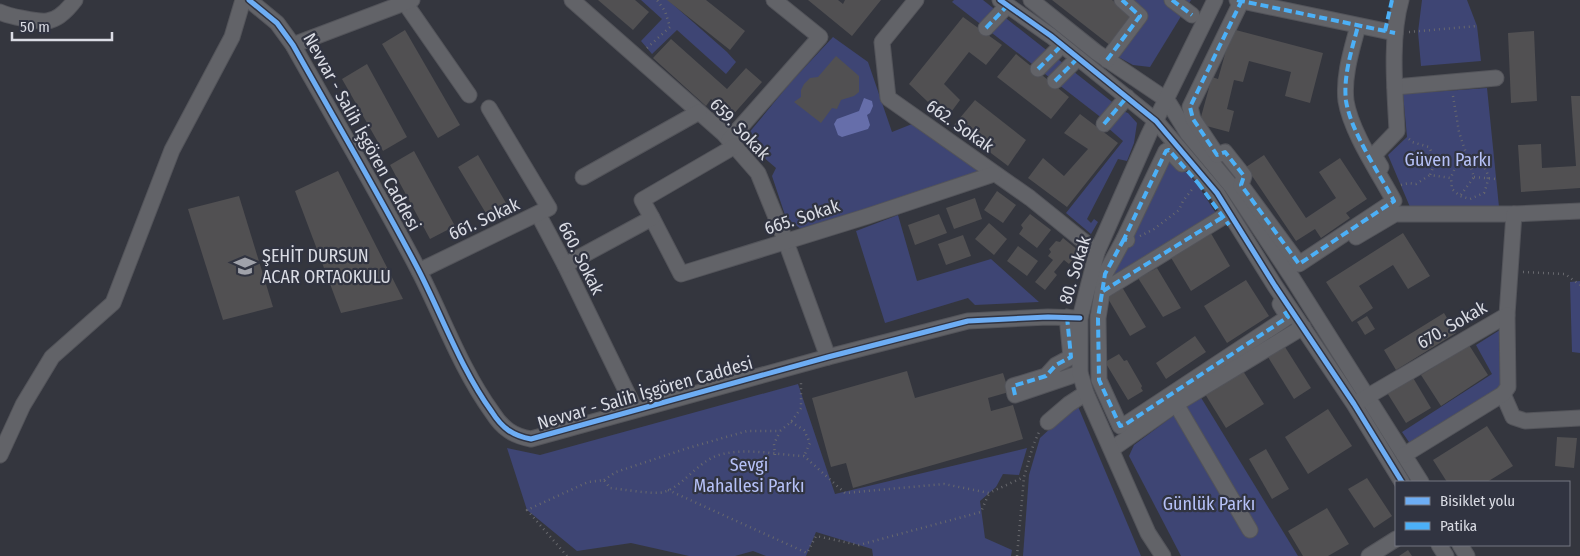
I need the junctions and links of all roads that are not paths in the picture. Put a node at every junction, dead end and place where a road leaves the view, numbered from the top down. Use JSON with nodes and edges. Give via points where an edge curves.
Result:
{"nodes":[{"id":1,"x":75,"y":0,"type":"edge"},
{"id":2,"x":243,"y":0,"type":"edge"},
{"id":3,"x":249,"y":0,"type":"edge"},
{"id":4,"x":572,"y":0,"type":"edge"},
{"id":5,"x":774,"y":0,"type":"edge"},
{"id":6,"x":916,"y":0,"type":"edge"},
{"id":7,"x":1031,"y":0,"type":"edge"},
{"id":8,"x":1122,"y":0,"type":"edge"},
{"id":9,"x":1172,"y":0,"type":"edge"},
{"id":10,"x":1214,"y":0,"type":"edge"},
{"id":11,"x":1240,"y":0,"type":"edge"},
{"id":12,"x":1392,"y":0,"type":"edge"},
{"id":13,"x":1400,"y":0,"type":"edge"},
{"id":14,"x":409,"y":1,"type":"edge"},
{"id":15,"x":1003,"y":3,"type":"edge"},
{"id":16,"x":0,"y":12,"type":"edge"},
{"id":17,"x":1192,"y":15,"type":"dead end"},
{"id":18,"x":1358,"y":26,"type":"junction"},
{"id":19,"x":986,"y":28,"type":"dead end"},
{"id":20,"x":1390,"y":32,"type":"junction"},
{"id":21,"x":293,"y":45,"type":"junction"},
{"id":22,"x":1062,"y":45,"type":"junction"},
{"id":23,"x":1078,"y":58,"type":"junction"},
{"id":24,"x":1107,"y":60,"type":"junction"},
{"id":25,"x":1038,"y":69,"type":"dead end"},
{"id":26,"x":1496,"y":78,"type":"dead end"},
{"id":27,"x":1055,"y":81,"type":"dead end"},
{"id":28,"x":1395,"y":87,"type":"junction"},
{"id":29,"x":469,"y":96,"type":"dead end"},
{"id":30,"x":1127,"y":97,"type":"junction"},
{"id":31,"x":1167,"y":100,"type":"junction"},
{"id":32,"x":489,"y":108,"type":"dead end"},
{"id":33,"x":699,"y":112,"type":"junction"},
{"id":34,"x":1156,"y":121,"type":"junction"},
{"id":35,"x":1104,"y":124,"type":"dead end"},
{"id":36,"x":732,"y":143,"type":"junction"},
{"id":37,"x":994,"y":174,"type":"junction"},
{"id":38,"x":583,"y":178,"type":"dead end"},
{"id":39,"x":1580,"y":211,"type":"edge"},
{"id":40,"x":538,"y":214,"type":"junction"},
{"id":41,"x":1407,"y":214,"type":"junction"},
{"id":42,"x":1514,"y":214,"type":"junction"},
{"id":43,"x":1223,"y":216,"type":"junction"},
{"id":44,"x":652,"y":218,"type":"junction"},
{"id":45,"x":786,"y":242,"type":"junction"},
{"id":46,"x":1097,"y":252,"type":"junction"},
{"id":47,"x":565,"y":265,"type":"junction"},
{"id":48,"x":419,"y":271,"type":"junction"},
{"id":49,"x":1291,"y":276,"type":"junction"},
{"id":50,"x":1275,"y":286,"type":"junction"},
{"id":51,"x":1103,"y":291,"type":"junction"},
{"id":52,"x":1507,"y":315,"type":"junction"},
{"id":53,"x":1073,"y":318,"type":"junction"},
{"id":54,"x":1303,"y":327,"type":"junction"},
{"id":55,"x":828,"y":357,"type":"junction"},
{"id":56,"x":1080,"y":373,"type":"junction"},
{"id":57,"x":1086,"y":394,"type":"junction"},
{"id":58,"x":1503,"y":394,"type":"junction"},
{"id":59,"x":1360,"y":400,"type":"junction"},
{"id":60,"x":1176,"y":404,"type":"junction"},
{"id":61,"x":635,"y":409,"type":"junction"},
{"id":62,"x":1580,"y":418,"type":"edge"},
{"id":63,"x":1048,"y":422,"type":"road end"},
{"id":64,"x":1112,"y":448,"type":"junction"},
{"id":65,"x":0,"y":455,"type":"edge"},
{"id":66,"x":1404,"y":455,"type":"junction"},
{"id":67,"x":1401,"y":481,"type":"edge"},
{"id":68,"x":1420,"y":481,"type":"edge"},
{"id":69,"x":1250,"y":530,"type":"dead end"},
{"id":70,"x":1148,"y":534,"type":"junction"},
{"id":71,"x":1395,"y":540,"type":"edge"},
{"id":72,"x":1158,"y":556,"type":"edge"},
{"id":73,"x":1163,"y":556,"type":"edge"},
{"id":74,"x":1369,"y":556,"type":"edge"}],
"edges":[{"from":1,"to":16,"type":"street","via":[[66,11],[48,22]]},
{"from":2,"to":65,"type":"street","via":[[232,37],[172,150],[113,303],[52,357],[23,405]]},
{"from":3,"to":21,"type":"street","name":"Nevvar - Salih İşgören Caddesi","via":[[277,23]]},
{"from":4,"to":33,"type":"street","name":"659. Sokak"},
{"from":5,"to":36,"type":"street","via":[[820,37]]},
{"from":6,"to":37,"type":"street","name":"662. Sokak","via":[[882,42],[888,98]]},
{"from":7,"to":24,"type":"street"},
{"from":8,"to":24,"type":"street","via":[[1140,16]]},
{"from":9,"to":17,"type":"street"},
{"from":10,"to":31,"type":"street","name":"80. Sokak"},
{"from":11,"to":18,"type":"street"},
{"from":11,"to":18,"type":"street","via":[[1190,107],[1193,119],[1217,155],[1225,152],[1244,176],[1241,185],[1299,264],[1394,201],[1362,145],[1346,100],[1347,65]]},
{"from":12,"to":20,"type":"street"},
{"from":13,"to":20,"type":"street"},
{"from":14,"to":21,"type":"street"},
{"from":14,"to":29,"type":"street"},
{"from":15,"to":19,"type":"street"},
{"from":15,"to":22,"type":"street"},
{"from":18,"to":20,"type":"street"},
{"from":20,"to":28,"type":"street"},
{"from":21,"to":48,"type":"street","name":"Nevvar - Salih İşgören Caddesi"},
{"from":22,"to":23,"type":"street"},
{"from":22,"to":25,"type":"street"},
{"from":23,"to":27,"type":"street"},
{"from":23,"to":30,"type":"street"},
{"from":24,"to":31,"type":"street"},
{"from":26,"to":28,"type":"street"},
{"from":28,"to":41,"type":"street","via":[[1397,131],[1374,155]]},
{"from":30,"to":34,"type":"street"},
{"from":30,"to":35,"type":"street"},
{"from":31,"to":34,"type":"street","name":"80. Sokak"},
{"from":31,"to":49,"type":"street","via":[[1188,134],[1232,187]]},
{"from":32,"to":40,"type":"street","name":"660. Sokak","via":[[549,208]]},
{"from":33,"to":36,"type":"street","name":"659. Sokak"},
{"from":33,"to":38,"type":"street"},
{"from":34,"to":46,"type":"street","name":"80. Sokak"},
{"from":34,"to":50,"type":"street","via":[[1217,193]]},
{"from":36,"to":44,"type":"street","via":[[642,200]]},
{"from":36,"to":45,"type":"street","name":"659. Sokak","via":[[758,173]]},
{"from":37,"to":45,"type":"street","name":"665. Sokak"},
{"from":37,"to":46,"type":"street","name":"662. Sokak","via":[[1030,198]]},
{"from":39,"to":42,"type":"street"},
{"from":40,"to":47,"type":"street","name":"660. Sokak"},
{"from":40,"to":48,"type":"street","name":"661. Sokak"},
{"from":41,"to":42,"type":"street"},
{"from":41,"to":49,"type":"street","via":[[1395,214]]},
{"from":42,"to":52,"type":"street","name":"670. Sokak"},
{"from":43,"to":51,"type":"street"},
{"from":43,"to":51,"type":"street","via":[[1175,156],[1166,151],[1126,240],[1105,274]]},
{"from":43,"to":51,"type":"street","via":[[1288,317],[1120,426],[1098,380],[1098,318]]},
{"from":44,"to":45,"type":"street","name":"665. Sokak","via":[[681,274]]},
{"from":44,"to":47,"type":"street"},
{"from":45,"to":55,"type":"street","name":"659. Sokak"},
{"from":46,"to":53,"type":"street","name":"80. Sokak"},
{"from":47,"to":61,"type":"street","name":"660. Sokak"},
{"from":48,"to":61,"type":"street","name":"Nevvar - Salih İşgören Caddesi","via":[[471,379],[492,414],[517,436],[531,439]]},
{"from":49,"to":50,"type":"street"},
{"from":49,"to":59,"type":"street"},
{"from":50,"to":54,"type":"street"},
{"from":52,"to":58,"type":"street","via":[[1508,387]]},
{"from":52,"to":59,"type":"street","name":"670. Sokak"},
{"from":53,"to":55,"type":"street","name":"Nevvar - Salih İşgören Caddesi","via":[[968,320]]},
{"from":53,"to":56,"type":"street","name":"80. Sokak"},
{"from":53,"to":56,"type":"street","via":[[1071,357],[1046,376],[1013,386],[1016,395]]},
{"from":54,"to":59,"type":"street"},
{"from":54,"to":60,"type":"street"},
{"from":55,"to":61,"type":"street","name":"Nevvar - Salih İşgören Caddesi"},
{"from":56,"to":57,"type":"street","name":"80. Sokak"},
{"from":57,"to":63,"type":"street"},
{"from":57,"to":64,"type":"street","name":"80. Sokak"},
{"from":58,"to":62,"type":"street","via":[[1513,416],[1525,421]]},
{"from":58,"to":66,"type":"street"},
{"from":59,"to":66,"type":"street"},
{"from":59,"to":67,"type":"street"},
{"from":60,"to":64,"type":"street"},
{"from":60,"to":69,"type":"street"},
{"from":64,"to":70,"type":"street","name":"80. Sokak"},
{"from":66,"to":68,"type":"street"},
{"from":70,"to":72,"type":"street"},
{"from":70,"to":73,"type":"street","name":"80. Sokak"},
{"from":71,"to":74,"type":"street"}]}
